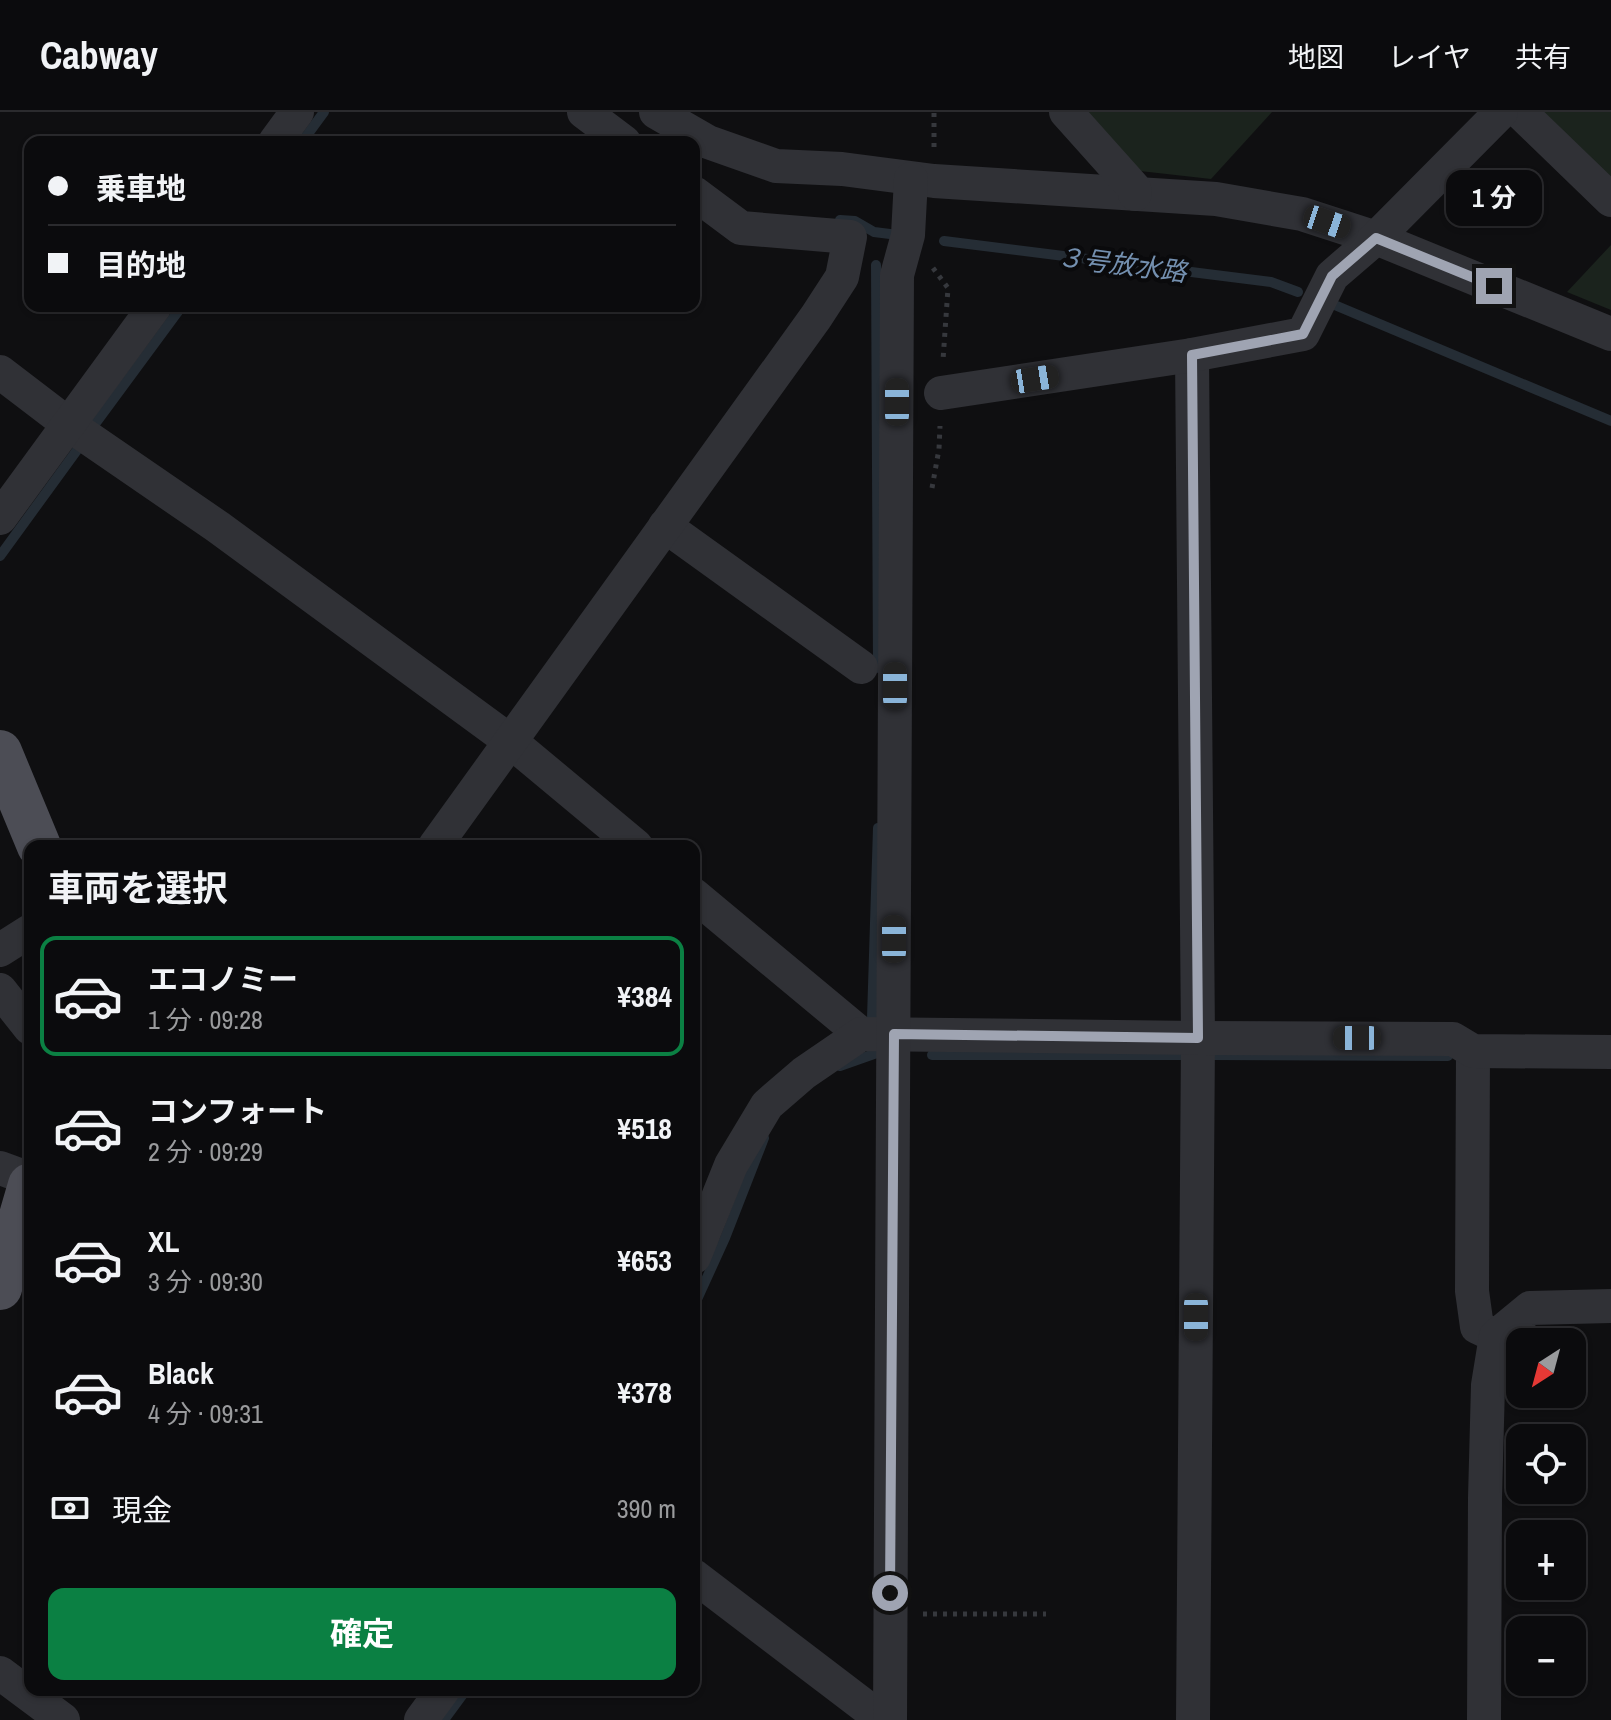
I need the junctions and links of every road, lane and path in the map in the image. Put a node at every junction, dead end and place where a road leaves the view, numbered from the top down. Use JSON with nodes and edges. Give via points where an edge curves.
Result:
{"nodes":[{"id":1,"x":297,"y":112,"type":"edge"},
{"id":2,"x":584,"y":112,"type":"edge"},
{"id":3,"x":656,"y":112,"type":"edge"},
{"id":4,"x":1066,"y":112,"type":"edge"},
{"id":5,"x":1501,"y":112,"type":"edge"},
{"id":6,"x":1520,"y":112,"type":"edge"},
{"id":7,"x":279,"y":136,"type":"edge"},
{"id":8,"x":616,"y":136,"type":"edge"},
{"id":9,"x":698,"y":136,"type":"edge"},
{"id":10,"x":700,"y":137,"type":"edge"},
{"id":11,"x":911,"y":179,"type":"junction"},
{"id":12,"x":1135,"y":194,"type":"junction"},
{"id":13,"x":700,"y":197,"type":"edge"},
{"id":14,"x":1611,"y":200,"type":"edge"},
{"id":15,"x":1376,"y":238,"type":"junction"},
{"id":16,"x":151,"y":312,"type":"edge"},
{"id":17,"x":1611,"y":334,"type":"edge"},
{"id":18,"x":1192,"y":355,"type":"junction"},
{"id":19,"x":0,"y":372,"type":"edge"},
{"id":20,"x":941,"y":393,"type":"dead end"},
{"id":21,"x":68,"y":424,"type":"junction"},
{"id":22,"x":0,"y":518,"type":"edge"},
{"id":23,"x":665,"y":526,"type":"junction"},
{"id":24,"x":861,"y":667,"type":"dead end"},
{"id":25,"x":510,"y":741,"type":"junction"},
{"id":26,"x":0,"y":752,"type":"edge"},
{"id":27,"x":37,"y":840,"type":"edge"},
{"id":28,"x":439,"y":840,"type":"edge"},
{"id":29,"x":629,"y":840,"type":"edge"},
{"id":30,"x":700,"y":900,"type":"edge"},
{"id":31,"x":24,"y":935,"type":"edge"},
{"id":32,"x":0,"y":950,"type":"edge"},
{"id":33,"x":0,"y":990,"type":"edge"},
{"id":34,"x":24,"y":1020,"type":"edge"},
{"id":35,"x":878,"y":1034,"type":"junction"},
{"id":36,"x":1198,"y":1038,"type":"junction"},
{"id":37,"x":1473,"y":1051,"type":"junction"},
{"id":38,"x":1611,"y":1052,"type":"edge"},
{"id":39,"x":0,"y":1168,"type":"edge"},
{"id":40,"x":24,"y":1179,"type":"edge"},
{"id":41,"x":24,"y":1203,"type":"edge"},
{"id":42,"x":700,"y":1242,"type":"edge"},
{"id":43,"x":0,"y":1288,"type":"edge"},
{"id":44,"x":1611,"y":1306,"type":"edge"},
{"id":45,"x":1496,"y":1336,"type":"junction"},
{"id":46,"x":700,"y":1581,"type":"edge"},
{"id":47,"x":918,"y":1614,"type":"dead end"},
{"id":48,"x":1046,"y":1614,"type":"dead end"},
{"id":49,"x":0,"y":1673,"type":"edge"},
{"id":50,"x":24,"y":1691,"type":"edge"},
{"id":51,"x":31,"y":1696,"type":"edge"},
{"id":52,"x":439,"y":1696,"type":"edge"},
{"id":53,"x":844,"y":1709,"type":"edge"},
{"id":54,"x":63,"y":1720,"type":"edge"},
{"id":55,"x":421,"y":1720,"type":"edge"},
{"id":56,"x":883,"y":1720,"type":"edge"},
{"id":57,"x":890,"y":1720,"type":"edge"},
{"id":58,"x":1193,"y":1720,"type":"edge"},
{"id":59,"x":1484,"y":1720,"type":"edge"}],
"edges":[{"from":1,"to":7,"type":"street"},
{"from":2,"to":8,"type":"street"},
{"from":3,"to":9,"type":"street"},
{"from":4,"to":12,"type":"street"},
{"from":5,"to":15,"type":"street"},
{"from":6,"to":14,"type":"street"},
{"from":10,"to":11,"type":"street","via":[[776,166]]},
{"from":11,"to":12,"type":"street"},
{"from":11,"to":35,"type":"street","via":[[908,235],[897,275]]},
{"from":12,"to":15,"type":"street","via":[[1216,199],[1302,214]]},
{"from":13,"to":23,"type":"street","via":[[741,228],[850,237],[842,277]]},
{"from":15,"to":17,"type":"street"},
{"from":15,"to":18,"type":"street","via":[[1332,276],[1303,334]]},
{"from":16,"to":21,"type":"street"},
{"from":18,"to":20,"type":"street"},
{"from":18,"to":36,"type":"street"},
{"from":19,"to":21,"type":"street"},
{"from":21,"to":22,"type":"street"},
{"from":21,"to":25,"type":"street"},
{"from":23,"to":24,"type":"street"},
{"from":23,"to":25,"type":"street"},
{"from":25,"to":28,"type":"street"},
{"from":25,"to":29,"type":"street"},
{"from":26,"to":27,"type":"main road"},
{"from":30,"to":35,"type":"street"},
{"from":31,"to":32,"type":"street"},
{"from":33,"to":34,"type":"street"},
{"from":35,"to":36,"type":"street"},
{"from":35,"to":42,"type":"street","via":[[804,1073],[767,1105],[731,1165]]},
{"from":35,"to":57,"type":"street"},
{"from":36,"to":37,"type":"street","via":[[1453,1039]]},
{"from":36,"to":58,"type":"street"},
{"from":37,"to":38,"type":"street"},
{"from":37,"to":45,"type":"street","via":[[1472,1291],[1477,1327]]},
{"from":39,"to":40,"type":"street"},
{"from":41,"to":43,"type":"main road"},
{"from":44,"to":45,"type":"street","via":[[1530,1308]]},
{"from":45,"to":59,"type":"street","via":[[1488,1385]]},
{"from":46,"to":53,"type":"street"},
{"from":47,"to":48,"type":"path"},
{"from":49,"to":50,"type":"street"},
{"from":51,"to":54,"type":"street"},
{"from":52,"to":55,"type":"street"},
{"from":53,"to":56,"type":"street"}]}
